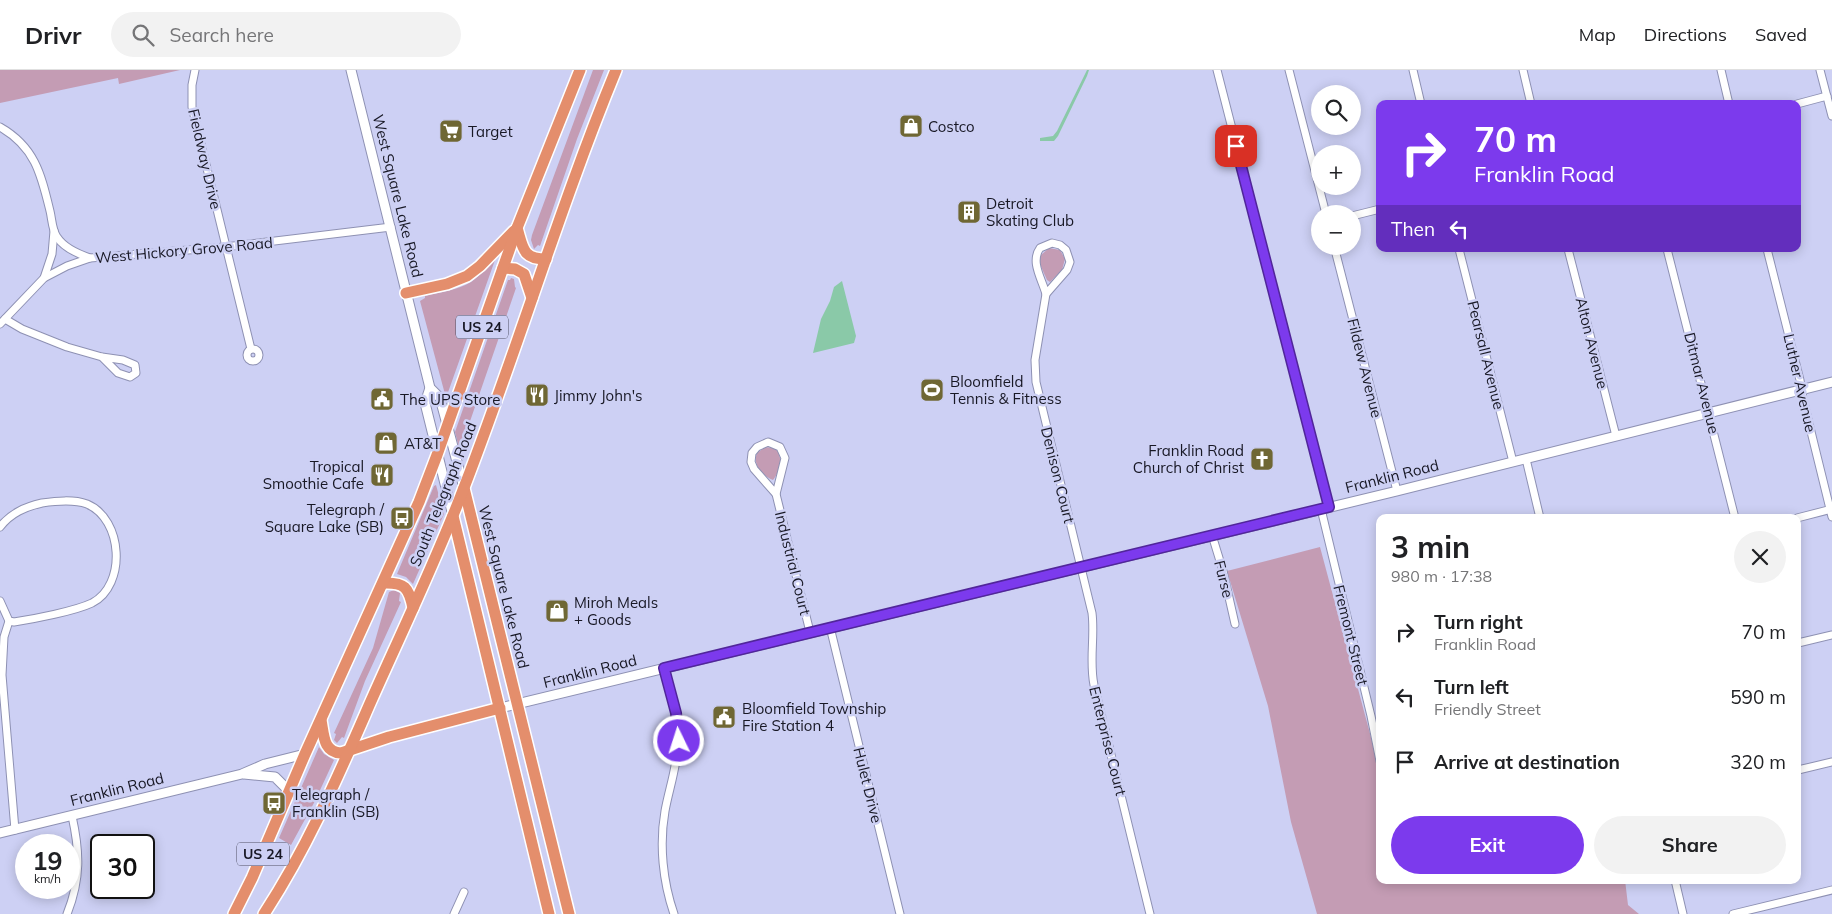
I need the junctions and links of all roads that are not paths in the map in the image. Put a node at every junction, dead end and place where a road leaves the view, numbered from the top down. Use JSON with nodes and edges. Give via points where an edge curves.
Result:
{"nodes":[{"id":1,"x":195,"y":70,"type":"edge"},
{"id":2,"x":351,"y":70,"type":"edge"},
{"id":3,"x":580,"y":70,"type":"edge"},
{"id":4,"x":616,"y":70,"type":"edge"},
{"id":5,"x":1217,"y":70,"type":"edge"},
{"id":6,"x":1289,"y":70,"type":"edge"},
{"id":7,"x":1413,"y":70,"type":"edge"},
{"id":8,"x":1523,"y":70,"type":"edge"},
{"id":9,"x":1721,"y":70,"type":"edge"},
{"id":10,"x":1820,"y":70,"type":"edge"},
{"id":11,"x":1827,"y":96,"type":"junction"},
{"id":12,"x":1420,"y":100,"type":"edge"},
{"id":13,"x":1530,"y":100,"type":"edge"},
{"id":14,"x":1729,"y":100,"type":"edge"},
{"id":15,"x":1801,"y":103,"type":"edge"},
{"id":16,"x":1832,"y":116,"type":"edge"},
{"id":17,"x":0,"y":127,"type":"edge"},
{"id":18,"x":1324,"y":205,"type":"edge"},
{"id":19,"x":1376,"y":210,"type":"edge"},
{"id":20,"x":1361,"y":214,"type":"edge"},
{"id":21,"x":391,"y":227,"type":"junction"},
{"id":22,"x":517,"y":228,"type":"junction"},
{"id":23,"x":54,"y":231,"type":"junction"},
{"id":24,"x":225,"y":247,"type":"junction"},
{"id":25,"x":1460,"y":252,"type":"edge"},
{"id":26,"x":1569,"y":252,"type":"edge"},
{"id":27,"x":1668,"y":252,"type":"edge"},
{"id":28,"x":1768,"y":252,"type":"edge"},
{"id":29,"x":1336,"y":255,"type":"edge"},
{"id":30,"x":90,"y":258,"type":"junction"},
{"id":31,"x":546,"y":258,"type":"junction"},
{"id":32,"x":502,"y":268,"type":"junction"},
{"id":33,"x":44,"y":278,"type":"junction"},
{"id":34,"x":406,"y":293,"type":"junction"},
{"id":35,"x":1046,"y":294,"type":"junction"},
{"id":36,"x":532,"y":298,"type":"junction"},
{"id":37,"x":2,"y":322,"type":"edge"},
{"id":38,"x":250,"y":349,"type":"dead end"},
{"id":39,"x":102,"y":357,"type":"dead end"},
{"id":40,"x":1832,"y":382,"type":"edge"},
{"id":41,"x":430,"y":388,"type":"junction"},
{"id":42,"x":1802,"y":390,"type":"junction"},
{"id":43,"x":1710,"y":413,"type":"junction"},
{"id":44,"x":447,"y":426,"type":"junction"},
{"id":45,"x":1616,"y":436,"type":"junction"},
{"id":46,"x":437,"y":455,"type":"junction"},
{"id":47,"x":1526,"y":459,"type":"junction"},
{"id":48,"x":1514,"y":462,"type":"junction"},
{"id":49,"x":464,"y":488,"type":"junction"},
{"id":50,"x":1397,"y":491,"type":"junction"},
{"id":51,"x":776,"y":494,"type":"junction"},
{"id":52,"x":1325,"y":508,"type":"junction"},
{"id":53,"x":1831,"y":509,"type":"edge"},
{"id":54,"x":1539,"y":514,"type":"edge"},
{"id":55,"x":1735,"y":514,"type":"edge"},
{"id":56,"x":453,"y":516,"type":"junction"},
{"id":57,"x":1801,"y":517,"type":"edge"},
{"id":58,"x":1832,"y":517,"type":"edge"},
{"id":59,"x":0,"y":527,"type":"edge"},
{"id":60,"x":1212,"y":535,"type":"junction"},
{"id":61,"x":1081,"y":566,"type":"junction"},
{"id":62,"x":384,"y":582,"type":"junction"},
{"id":63,"x":0,"y":601,"type":"edge"},
{"id":64,"x":413,"y":608,"type":"junction"},
{"id":65,"x":9,"y":621,"type":"junction"},
{"id":66,"x":1235,"y":624,"type":"dead end"},
{"id":67,"x":830,"y":627,"type":"junction"},
{"id":68,"x":810,"y":632,"type":"junction"},
{"id":69,"x":1832,"y":635,"type":"edge"},
{"id":70,"x":1801,"y":642,"type":"edge"},
{"id":71,"x":664,"y":668,"type":"junction"},
{"id":72,"x":518,"y":704,"type":"junction"},
{"id":73,"x":500,"y":708,"type":"junction"},
{"id":74,"x":321,"y":720,"type":"junction"},
{"id":75,"x":1376,"y":741,"type":"edge"},
{"id":76,"x":348,"y":752,"type":"junction"},
{"id":77,"x":305,"y":754,"type":"junction"},
{"id":78,"x":1832,"y":762,"type":"edge"},
{"id":79,"x":1801,"y":769,"type":"edge"},
{"id":80,"x":242,"y":774,"type":"junction"},
{"id":81,"x":290,"y":792,"type":"junction"},
{"id":82,"x":72,"y":816,"type":"junction"},
{"id":83,"x":16,"y":830,"type":"junction"},
{"id":84,"x":0,"y":833,"type":"edge"},
{"id":85,"x":1676,"y":884,"type":"edge"},
{"id":86,"x":1832,"y":890,"type":"edge"},
{"id":87,"x":464,"y":892,"type":"dead end"},
{"id":88,"x":67,"y":914,"type":"edge"},
{"id":89,"x":234,"y":914,"type":"edge"},
{"id":90,"x":264,"y":914,"type":"edge"},
{"id":91,"x":454,"y":914,"type":"edge"},
{"id":92,"x":549,"y":914,"type":"edge"},
{"id":93,"x":569,"y":914,"type":"edge"},
{"id":94,"x":674,"y":914,"type":"edge"},
{"id":95,"x":900,"y":914,"type":"edge"},
{"id":96,"x":1150,"y":914,"type":"edge"},
{"id":97,"x":1683,"y":914,"type":"edge"},
{"id":98,"x":1733,"y":914,"type":"edge"}],
"edges":[{"from":1,"to":24,"type":"street","name":"Fieldway Drive","via":[[192,107]]},
{"from":2,"to":21,"type":"street","name":"West Square Lake Road"},
{"from":3,"to":22,"type":"highway","name":"South Telegraph Road","number":"US 24"},
{"from":4,"to":31,"type":"highway","name":"South Telegraph Road","number":"US 24"},
{"from":5,"to":52,"type":"street","name":"Fremont Street"},
{"from":6,"to":18,"type":"street"},
{"from":7,"to":12,"type":"street"},
{"from":8,"to":13,"type":"street"},
{"from":9,"to":14,"type":"street"},
{"from":10,"to":11,"type":"street"},
{"from":11,"to":15,"type":"street"},
{"from":11,"to":16,"type":"street"},
{"from":17,"to":23,"type":"street","via":[[24,146],[35,162]]},
{"from":19,"to":20,"type":"street"},
{"from":21,"to":24,"type":"street","name":"West Hickory Grove Road"},
{"from":21,"to":34,"type":"street","name":"West Square Lake Road"},
{"from":22,"to":31,"type":"highway","via":[[526,253],[533,258]]},
{"from":22,"to":32,"type":"highway","name":"South Telegraph Road","number":"US 24"},
{"from":22,"to":34,"type":"highway","via":[[467,276]]},
{"from":23,"to":30,"type":"street","via":[[65,245]]},
{"from":23,"to":33,"type":"street","via":[[52,254]]},
{"from":24,"to":30,"type":"street","name":"West Hickory Grove Road"},
{"from":24,"to":38,"type":"street","name":"Fieldway Drive"},
{"from":25,"to":48,"type":"street","name":"Pearsall Avenue"},
{"from":26,"to":45,"type":"street","name":"Alton Avenue"},
{"from":27,"to":43,"type":"street","name":"Ditmar Avenue"},
{"from":28,"to":42,"type":"street","name":"Luther Avenue"},
{"from":29,"to":50,"type":"street","name":"Fildew Avenue"},
{"from":30,"to":33,"type":"street","name":"West Hickory Grove Road"},
{"from":31,"to":36,"type":"highway","name":"South Telegraph Road","number":"US 24"},
{"from":32,"to":36,"type":"highway","via":[[524,274]]},
{"from":32,"to":44,"type":"highway","name":"South Telegraph Road","number":"US 24"},
{"from":33,"to":37,"type":"street","name":"West Hickory Grove Road"},
{"from":34,"to":41,"type":"street","name":"West Square Lake Road"},
{"from":35,"to":35,"type":"street","name":"Denison Court","via":[[1069,266],[1066,250],[1056,244],[1044,246],[1036,256],[1035,264]]},
{"from":35,"to":61,"type":"street","name":"Denison Court","via":[[1035,375]]},
{"from":36,"to":49,"type":"highway","name":"South Telegraph Road","number":"US 24"},
{"from":37,"to":39,"type":"street"},
{"from":40,"to":42,"type":"street","name":"Franklin Road"},
{"from":41,"to":44,"type":"street","name":"West Square Lake Road","via":[[440,398]]},
{"from":41,"to":46,"type":"street","name":"West Square Lake Road","via":[[424,403]]},
{"from":42,"to":43,"type":"street","name":"Franklin Road"},
{"from":42,"to":53,"type":"street","name":"Luther Avenue"},
{"from":43,"to":45,"type":"street","name":"Franklin Road"},
{"from":43,"to":55,"type":"street","name":"Ditmar Avenue"},
{"from":44,"to":46,"type":"highway","name":"South Telegraph Road","number":"US 24"},
{"from":44,"to":49,"type":"street","name":"West Square Lake Road"},
{"from":45,"to":47,"type":"street","name":"Franklin Road"},
{"from":46,"to":56,"type":"street","name":"West Square Lake Road"},
{"from":46,"to":62,"type":"highway","name":"South Telegraph Road","number":"US 24"},
{"from":47,"to":48,"type":"street","name":"Franklin Road"},
{"from":47,"to":54,"type":"street"},
{"from":48,"to":50,"type":"street","name":"Franklin Road"},
{"from":49,"to":56,"type":"highway","name":"South Telegraph Road","number":"US 24"},
{"from":49,"to":72,"type":"highway","name":"West Square Lake Road"},
{"from":50,"to":52,"type":"street","name":"Franklin Road"},
{"from":51,"to":51,"type":"street","name":"Industrial Court","via":[[785,462],[784,454],[776,444],[764,443],[754,450],[752,466]]},
{"from":51,"to":68,"type":"street","name":"Industrial Court"},
{"from":52,"to":60,"type":"street","name":"Franklin Road"},
{"from":52,"to":75,"type":"street","name":"Fremont Street"},
{"from":53,"to":57,"type":"street"},
{"from":53,"to":58,"type":"street","name":"Luther Avenue"},
{"from":56,"to":64,"type":"highway","name":"South Telegraph Road","number":"US 24"},
{"from":56,"to":73,"type":"highway","name":"West Square Lake Road"},
{"from":59,"to":65,"type":"street","via":[[9,517],[29,507],[58,501],[81,503],[92,507],[106,521],[116,552],[114,578],[93,602],[40,617]]},
{"from":60,"to":61,"type":"street","name":"Franklin Road"},
{"from":60,"to":66,"type":"street","name":"Furse"},
{"from":61,"to":67,"type":"street","name":"Franklin Road"},
{"from":61,"to":96,"type":"street","name":"Enterprise Court","via":[[1093,619],[1092,676]]},
{"from":62,"to":64,"type":"highway","via":[[402,585]]},
{"from":62,"to":74,"type":"highway","name":"South Telegraph Road","number":"US 24"},
{"from":63,"to":65,"type":"street"},
{"from":64,"to":76,"type":"highway","name":"South Telegraph Road","number":"US 24"},
{"from":65,"to":83,"type":"street","via":[[4,637],[2,675]]},
{"from":67,"to":68,"type":"street","name":"Franklin Road"},
{"from":67,"to":95,"type":"street","name":"Hulet Drive"},
{"from":68,"to":71,"type":"street","name":"Franklin Road"},
{"from":69,"to":70,"type":"street"},
{"from":71,"to":72,"type":"street","name":"Franklin Road"},
{"from":71,"to":94,"type":"street","via":[[678,733],[677,756],[662,837],[665,879]]},
{"from":72,"to":73,"type":"street","name":"Franklin Road"},
{"from":72,"to":93,"type":"highway","name":"West Square Lake Road"},
{"from":73,"to":76,"type":"highway","name":"Franklin Road","via":[[389,737]]},
{"from":73,"to":92,"type":"highway","name":"West Square Lake Road"},
{"from":74,"to":76,"type":"highway","via":[[329,749]]},
{"from":74,"to":77,"type":"highway","name":"South Telegraph Road","number":"US 24"},
{"from":76,"to":90,"type":"highway","name":"South Telegraph Road","number":"US 24","via":[[302,852]]},
{"from":77,"to":80,"type":"street","name":"Franklin Road","via":[[265,764]]},
{"from":77,"to":81,"type":"highway","name":"South Telegraph Road","number":"US 24"},
{"from":78,"to":79,"type":"street"},
{"from":80,"to":81,"type":"street","name":"Franklin Road","via":[[275,777]]},
{"from":80,"to":82,"type":"street","name":"Franklin Road"},
{"from":81,"to":89,"type":"highway","name":"South Telegraph Road","number":"US 24"},
{"from":82,"to":83,"type":"street","name":"Franklin Road"},
{"from":82,"to":88,"type":"street","via":[[79,866]]},
{"from":83,"to":84,"type":"street","name":"Franklin Road"},
{"from":85,"to":97,"type":"street"},
{"from":86,"to":98,"type":"street"},
{"from":87,"to":91,"type":"street"}]}
